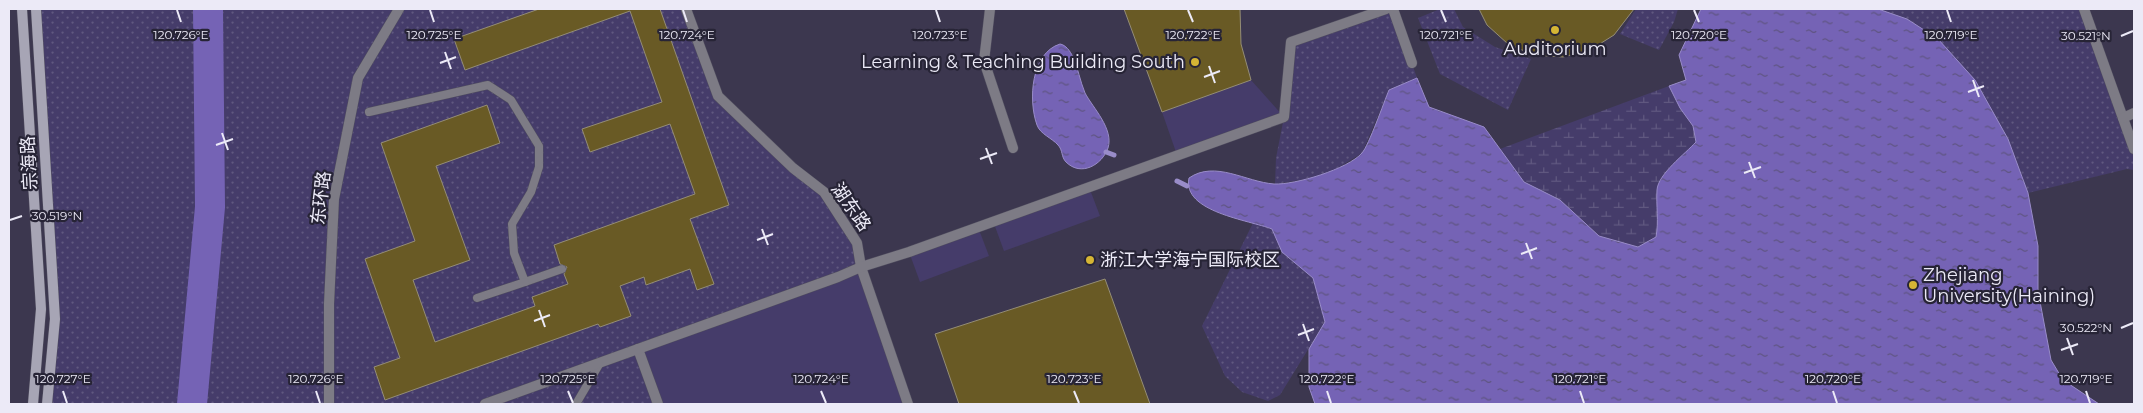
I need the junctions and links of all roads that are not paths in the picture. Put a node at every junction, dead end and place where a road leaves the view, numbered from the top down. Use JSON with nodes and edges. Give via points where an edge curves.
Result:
{"nodes":[{"id":1,"x":22,"y":9,"type":"edge"},
{"id":2,"x":36,"y":9,"type":"edge"},
{"id":3,"x":399,"y":9,"type":"edge"},
{"id":4,"x":686,"y":9,"type":"edge"},
{"id":5,"x":990,"y":9,"type":"edge"},
{"id":6,"x":1386,"y":9,"type":"edge"},
{"id":7,"x":1393,"y":9,"type":"edge"},
{"id":8,"x":2084,"y":9,"type":"edge"},
{"id":9,"x":1412,"y":63,"type":"dead end"},
{"id":10,"x":369,"y":112,"type":"dead end"},
{"id":11,"x":2134,"y":113,"type":"edge"},
{"id":12,"x":2123,"y":118,"type":"junction"},
{"id":13,"x":1013,"y":148,"type":"dead end"},
{"id":14,"x":2134,"y":149,"type":"edge"},
{"id":15,"x":861,"y":266,"type":"junction"},
{"id":16,"x":562,"y":269,"type":"dead end"},
{"id":17,"x":525,"y":282,"type":"junction"},
{"id":18,"x":477,"y":298,"type":"dead end"},
{"id":19,"x":638,"y":349,"type":"junction"},
{"id":20,"x":600,"y":363,"type":"junction"},
{"id":21,"x":33,"y":404,"type":"edge"},
{"id":22,"x":48,"y":404,"type":"edge"},
{"id":23,"x":329,"y":404,"type":"edge"},
{"id":24,"x":487,"y":404,"type":"edge"},
{"id":25,"x":576,"y":404,"type":"edge"},
{"id":26,"x":658,"y":404,"type":"edge"},
{"id":27,"x":908,"y":404,"type":"edge"}],
"edges":[{"from":1,"to":21,"type":"street","via":[[40,309]]},
{"from":2,"to":22,"type":"street","name":"宗海路","via":[[55,319]]},
{"from":3,"to":23,"type":"street","name":"东环路","via":[[358,78],[334,199]]},
{"from":4,"to":15,"type":"street","name":"湖东路","via":[[718,96],[793,168],[824,192],[857,243]]},
{"from":5,"to":13,"type":"street","via":[[984,61]]},
{"from":6,"to":15,"type":"street","via":[[1291,42],[1284,117],[909,252]]},
{"from":7,"to":9,"type":"street"},
{"from":8,"to":12,"type":"street"},
{"from":10,"to":17,"type":"lane","via":[[488,85],[511,100],[539,146],[539,166],[531,192],[512,224],[514,253]]},
{"from":11,"to":12,"type":"street"},
{"from":12,"to":14,"type":"street"},
{"from":15,"to":19,"type":"street"},
{"from":15,"to":27,"type":"street","name":"湖东路"},
{"from":16,"to":17,"type":"lane"},
{"from":17,"to":18,"type":"lane"},
{"from":19,"to":20,"type":"street"},
{"from":19,"to":26,"type":"street"},
{"from":20,"to":24,"type":"street"},
{"from":20,"to":25,"type":"lane"}]}
